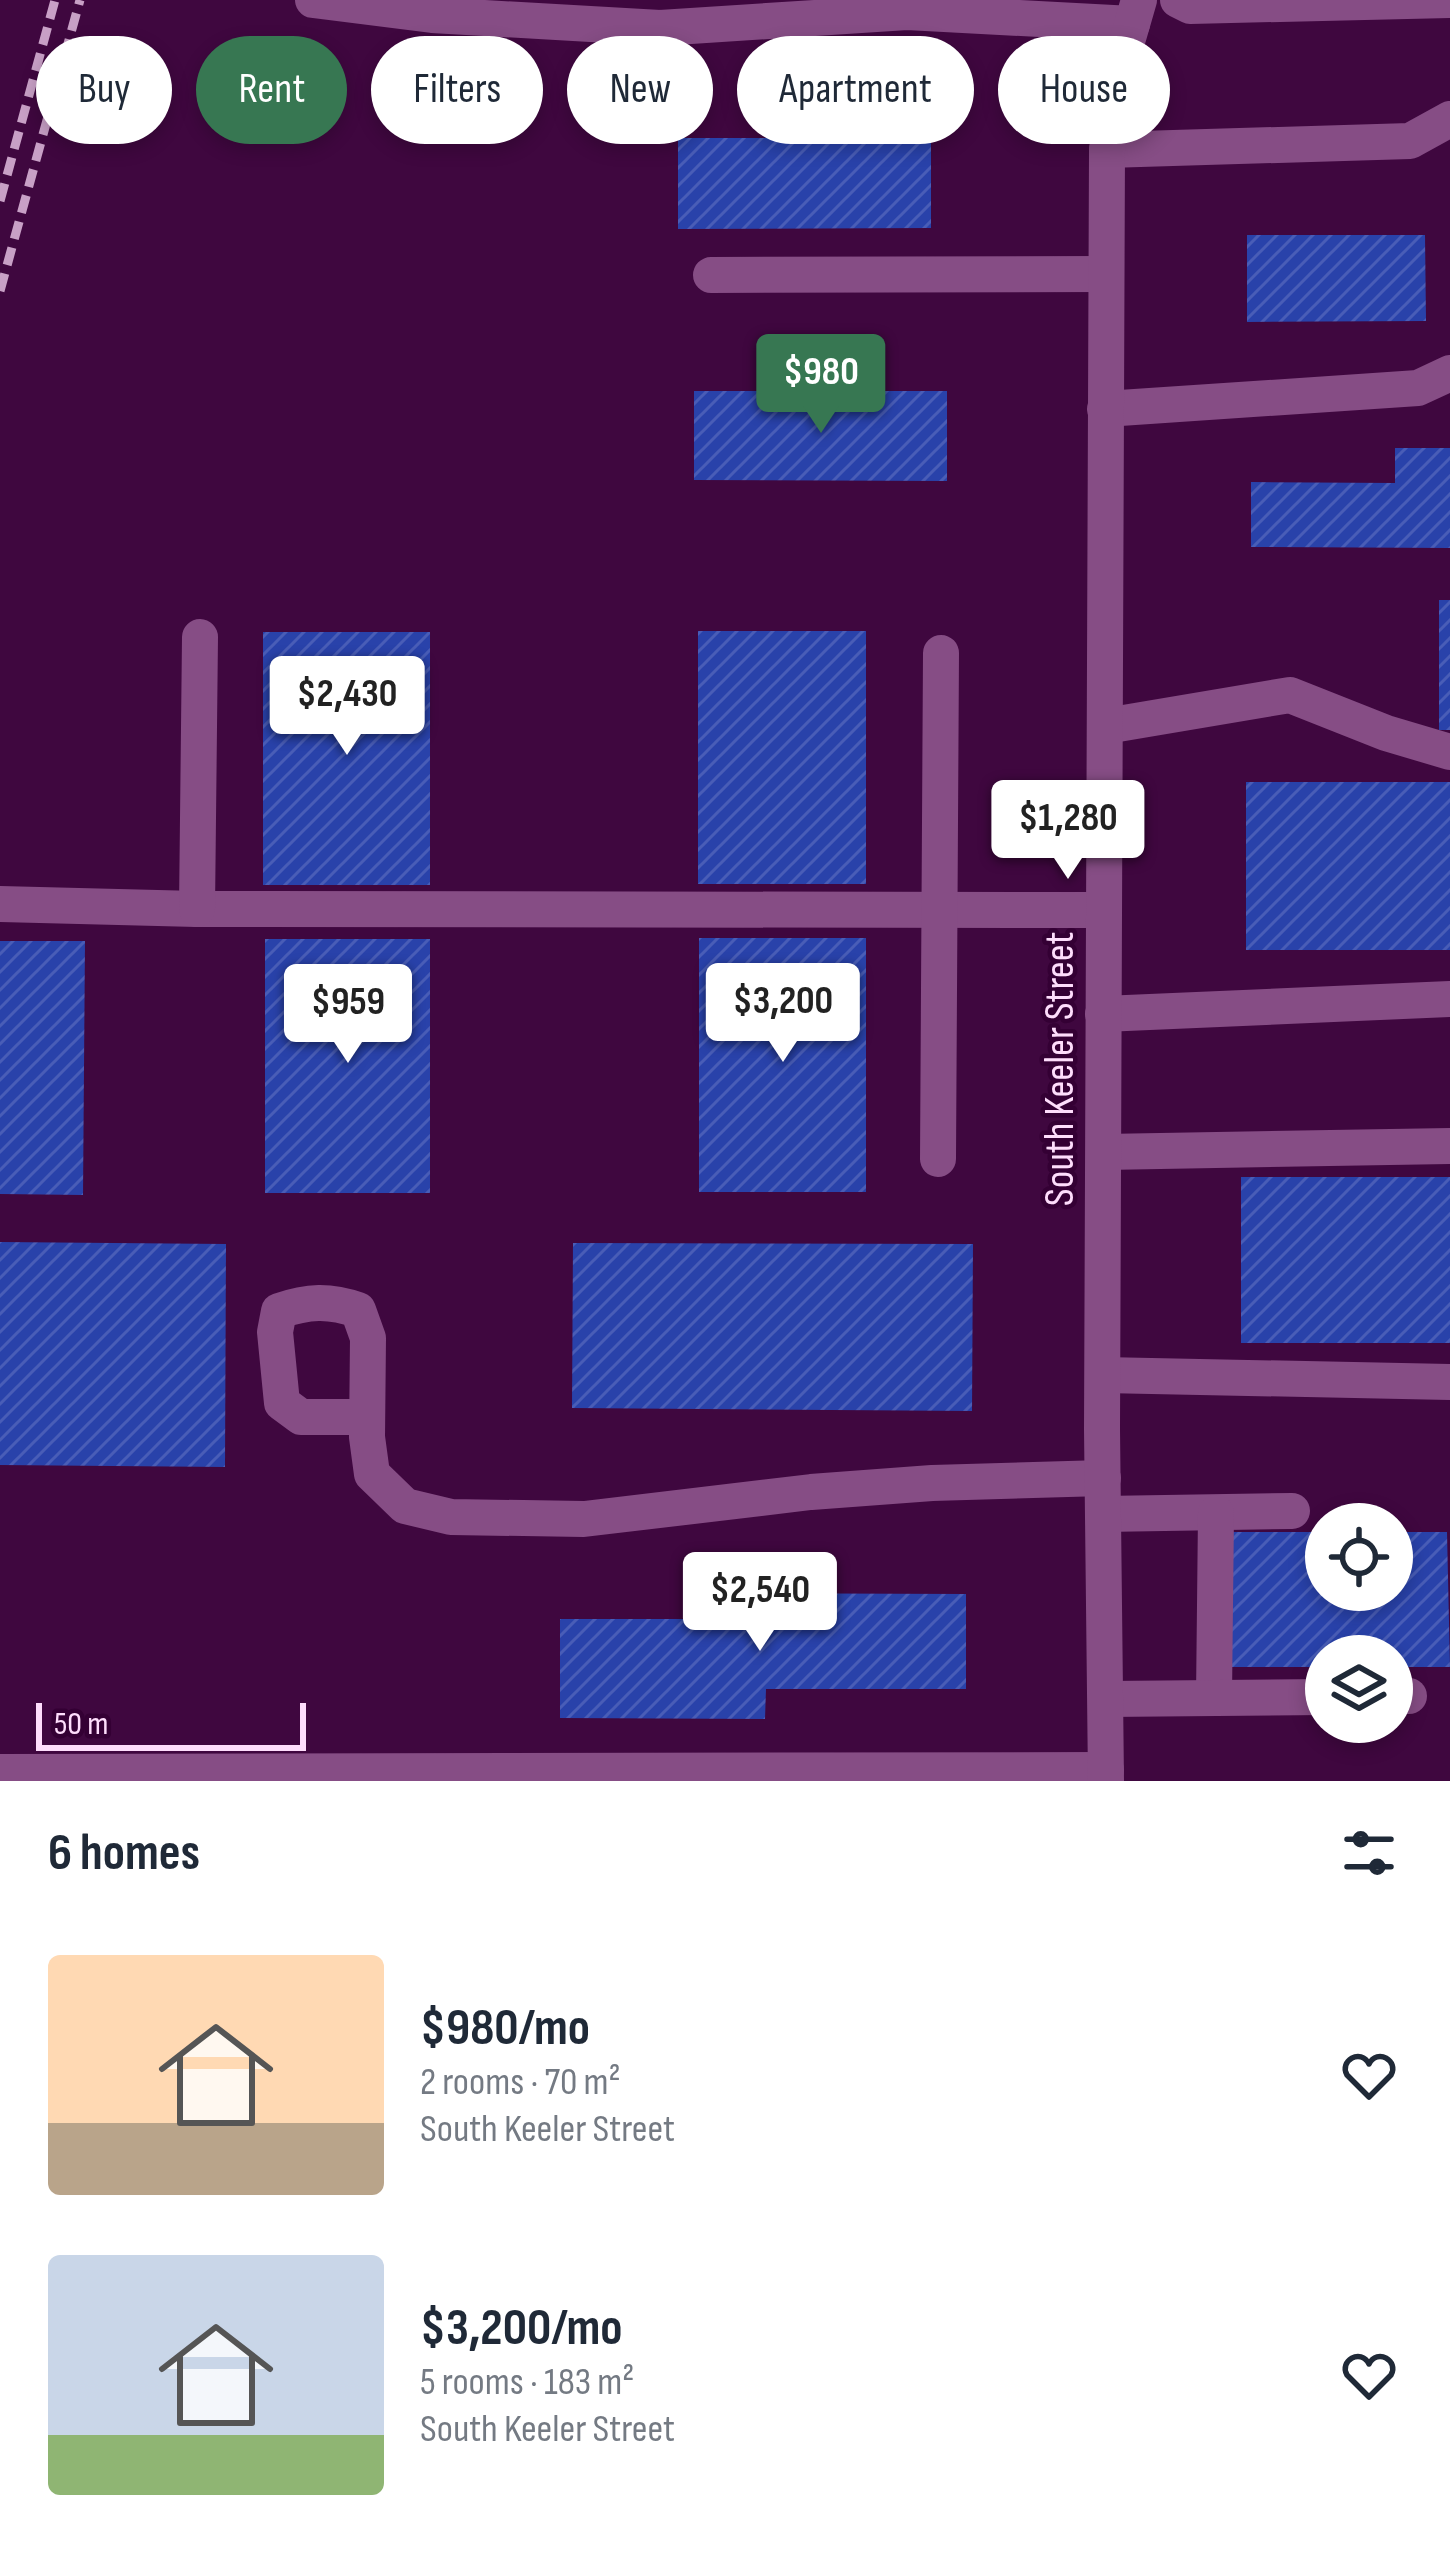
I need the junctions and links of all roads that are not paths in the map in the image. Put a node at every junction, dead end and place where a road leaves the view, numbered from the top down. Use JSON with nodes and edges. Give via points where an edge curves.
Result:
{"nodes":[{"id":1,"x":313,"y":0,"type":"edge"},
{"id":2,"x":1178,"y":0,"type":"edge"},
{"id":3,"x":1450,"y":0,"type":"edge"},
{"id":4,"x":1136,"y":12,"type":"edge"},
{"id":5,"x":1450,"y":119,"type":"edge"},
{"id":6,"x":1107,"y":150,"type":"junction"},
{"id":7,"x":1106,"y":274,"type":"junction"},
{"id":8,"x":711,"y":275,"type":"dead end"},
{"id":9,"x":1450,"y":374,"type":"edge"},
{"id":10,"x":1105,"y":409,"type":"junction"},
{"id":11,"x":200,"y":637,"type":"dead end"},
{"id":12,"x":941,"y":653,"type":"dead end"},
{"id":13,"x":1106,"y":727,"type":"junction"},
{"id":14,"x":1450,"y":752,"type":"edge"},
{"id":15,"x":0,"y":904,"type":"edge"},
{"id":16,"x":197,"y":909,"type":"junction"},
{"id":17,"x":940,"y":910,"type":"junction"},
{"id":18,"x":1103,"y":910,"type":"junction"},
{"id":19,"x":1450,"y":999,"type":"edge"},
{"id":20,"x":1103,"y":1014,"type":"junction"},
{"id":21,"x":1450,"y":1146,"type":"edge"},
{"id":22,"x":1104,"y":1152,"type":"junction"},
{"id":23,"x":938,"y":1159,"type":"dead end"},
{"id":24,"x":1103,"y":1376,"type":"junction"},
{"id":25,"x":1450,"y":1382,"type":"edge"},
{"id":26,"x":367,"y":1417,"type":"dead end"},
{"id":27,"x":1103,"y":1496,"type":"junction"},
{"id":28,"x":1292,"y":1511,"type":"dead end"},
{"id":29,"x":1216,"y":1513,"type":"junction"},
{"id":30,"x":1305,"y":1697,"type":"edge"},
{"id":31,"x":1214,"y":1698,"type":"junction"},
{"id":32,"x":1106,"y":1700,"type":"junction"},
{"id":33,"x":0,"y":1772,"type":"edge"},
{"id":34,"x":1106,"y":1776,"type":"edge"}],
"edges":[{"from":1,"to":4,"type":"street","via":[[660,28],[907,12]]},
{"from":2,"to":3,"type":"street"},
{"from":4,"to":6,"type":"street","name":"South Keeler Street"},
{"from":5,"to":6,"type":"street","via":[[1410,142]]},
{"from":6,"to":7,"type":"street","name":"South Keeler Street"},
{"from":7,"to":8,"type":"street"},
{"from":7,"to":10,"type":"street","name":"South Keeler Street"},
{"from":9,"to":10,"type":"street","via":[[1418,388]]},
{"from":10,"to":13,"type":"street","name":"South Keeler Street"},
{"from":11,"to":16,"type":"street"},
{"from":12,"to":17,"type":"street"},
{"from":13,"to":14,"type":"street","via":[[1290,695]]},
{"from":13,"to":18,"type":"street","name":"South Keeler Street"},
{"from":15,"to":16,"type":"street"},
{"from":16,"to":17,"type":"street"},
{"from":17,"to":18,"type":"street"},
{"from":17,"to":23,"type":"street"},
{"from":18,"to":20,"type":"street","name":"South Keeler Street"},
{"from":19,"to":20,"type":"street"},
{"from":20,"to":22,"type":"street","name":"South Keeler Street"},
{"from":21,"to":22,"type":"street"},
{"from":22,"to":24,"type":"street","name":"South Keeler Street"},
{"from":24,"to":25,"type":"street"},
{"from":24,"to":27,"type":"street","name":"South Keeler Street"},
{"from":26,"to":27,"type":"street","via":[[372,1474],[405,1506],[451,1517],[584,1519],[932,1483]]},
{"from":27,"to":29,"type":"street"},
{"from":27,"to":32,"type":"street","name":"South Keeler Street"},
{"from":28,"to":29,"type":"street"},
{"from":29,"to":31,"type":"street"},
{"from":30,"to":31,"type":"street"},
{"from":31,"to":32,"type":"street"},
{"from":32,"to":34,"type":"street","name":"South Keeler Street"},
{"from":33,"to":34,"type":"street"}]}
